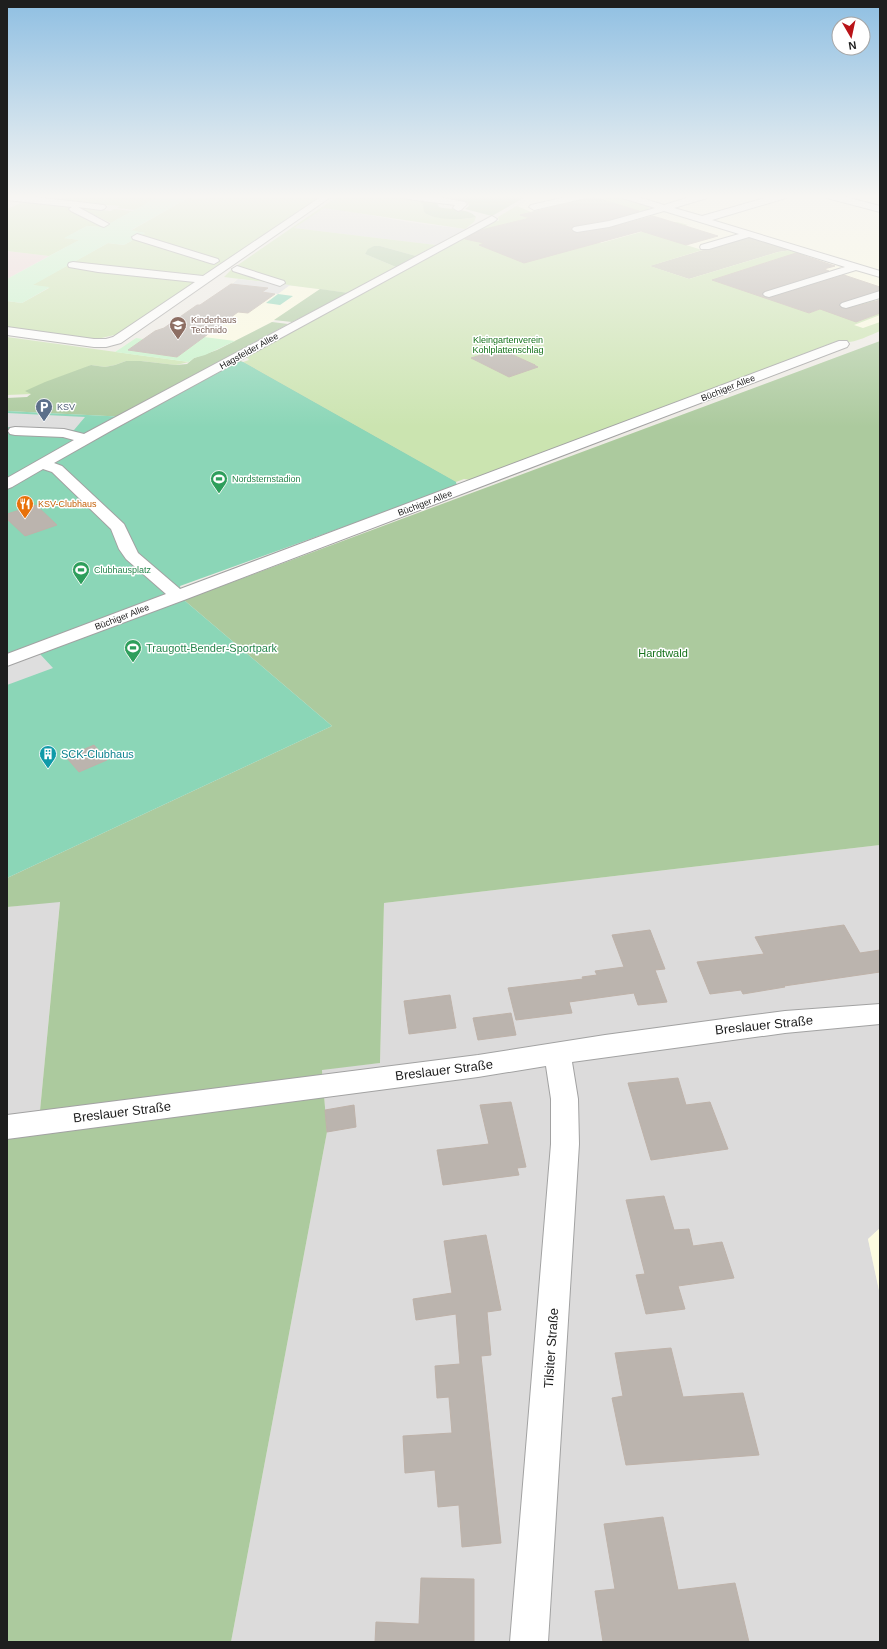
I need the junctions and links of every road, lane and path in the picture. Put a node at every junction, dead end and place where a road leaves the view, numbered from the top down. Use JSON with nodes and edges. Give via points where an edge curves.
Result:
{"nodes":[{"id":1,"x":137,"y":273,"type":"edge"},
{"id":2,"x":216,"y":273,"type":"edge"},
{"id":3,"x":249,"y":273,"type":"edge"},
{"id":4,"x":391,"y":273,"type":"edge"},
{"id":5,"x":835,"y":273,"type":"edge"},
{"id":6,"x":206,"y":280,"type":"junction"},
{"id":7,"x":280,"y":283,"type":"dead end"},
{"id":8,"x":769,"y":294,"type":"dead end"},
{"id":9,"x":880,"y":294,"type":"edge"},
{"id":10,"x":846,"y":305,"type":"dead end"},
{"id":11,"x":7,"y":331,"type":"edge"},
{"id":12,"x":843,"y":344,"type":"dead end"},
{"id":13,"x":15,"y":430,"type":"dead end"},
{"id":14,"x":85,"y":440,"type":"junction"},
{"id":15,"x":42,"y":464,"type":"junction"},
{"id":16,"x":7,"y":484,"type":"edge"},
{"id":17,"x":178,"y":596,"type":"junction"},
{"id":18,"x":7,"y":660,"type":"edge"},
{"id":19,"x":880,"y":1014,"type":"edge"},
{"id":20,"x":557,"y":1054,"type":"junction"},
{"id":21,"x":7,"y":1127,"type":"edge"},
{"id":22,"x":529,"y":1642,"type":"edge"}],
"edges":[{"from":1,"to":6,"type":"street"},
{"from":2,"to":6,"type":"street"},
{"from":3,"to":7,"type":"street"},
{"from":4,"to":14,"type":"street","name":"Hagsfelder Allee"},
{"from":5,"to":8,"type":"street"},
{"from":6,"to":11,"type":"street","via":[[117,340],[94,343]]},
{"from":9,"to":10,"type":"street"},
{"from":12,"to":17,"type":"street","name":"Büchiger Allee"},
{"from":13,"to":14,"type":"street","via":[[64,433]]},
{"from":14,"to":15,"type":"street","name":"Hagsfelder Allee"},
{"from":15,"to":16,"type":"street","name":"Hagsfelder Allee"},
{"from":15,"to":17,"type":"street","via":[[57,469],[118,527],[132,556]]},
{"from":17,"to":18,"type":"street","name":"Büchiger Allee"},
{"from":19,"to":20,"type":"street","name":"Breslauer Straße","via":[[778,1022]]},
{"from":20,"to":21,"type":"street","name":"Breslauer Straße"},
{"from":20,"to":22,"type":"street","name":"Tilsiter Straße","via":[[566,1103],[565,1144]]}]}
